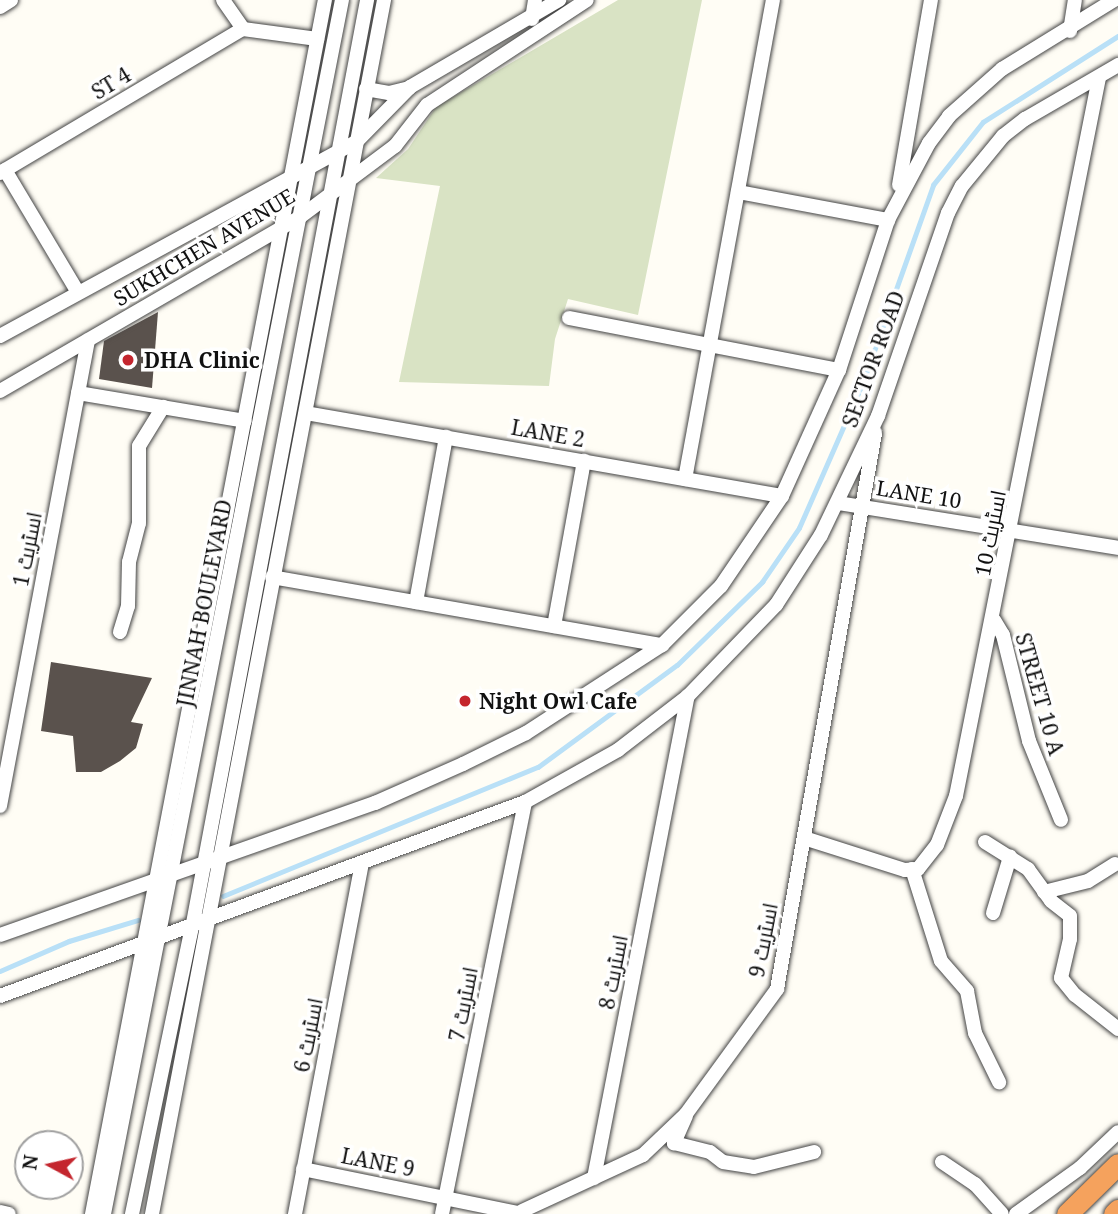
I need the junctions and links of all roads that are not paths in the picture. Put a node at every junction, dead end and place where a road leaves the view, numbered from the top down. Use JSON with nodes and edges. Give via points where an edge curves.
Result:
{"nodes":[{"id":1,"x":11,"y":0,"type":"edge"},
{"id":2,"x":223,"y":0,"type":"edge"},
{"id":3,"x":325,"y":0,"type":"edge"},
{"id":4,"x":342,"y":0,"type":"edge"},
{"id":5,"x":367,"y":0,"type":"edge"},
{"id":6,"x":384,"y":0,"type":"edge"},
{"id":7,"x":535,"y":0,"type":"edge"},
{"id":8,"x":559,"y":0,"type":"edge"},
{"id":9,"x":587,"y":0,"type":"edge"},
{"id":10,"x":773,"y":0,"type":"edge"},
{"id":11,"x":931,"y":0,"type":"edge"},
{"id":12,"x":1075,"y":0,"type":"edge"},
{"id":13,"x":1114,"y":0,"type":"edge"},
{"id":14,"x":0,"y":7,"type":"edge"},
{"id":15,"x":532,"y":19,"type":"junction"},
{"id":16,"x":243,"y":29,"type":"junction"},
{"id":17,"x":1070,"y":30,"type":"junction"},
{"id":18,"x":317,"y":39,"type":"junction"},
{"id":19,"x":1118,"y":65,"type":"edge"},
{"id":20,"x":1099,"y":78,"type":"junction"},
{"id":21,"x":410,"y":88,"type":"junction"},
{"id":22,"x":366,"y":89,"type":"junction"},
{"id":23,"x":356,"y":142,"type":"junction"},
{"id":24,"x":335,"y":152,"type":"junction"},
{"id":25,"x":310,"y":166,"type":"junction"},
{"id":26,"x":3,"y":172,"type":"edge"},
{"id":27,"x":290,"y":174,"type":"junction"},
{"id":28,"x":349,"y":180,"type":"junction"},
{"id":29,"x":738,"y":192,"type":"junction"},
{"id":30,"x":327,"y":195,"type":"junction"},
{"id":31,"x":895,"y":203,"type":"junction"},
{"id":32,"x":300,"y":217,"type":"junction"},
{"id":33,"x":888,"y":220,"type":"junction"},
{"id":34,"x":282,"y":227,"type":"junction"},
{"id":35,"x":77,"y":291,"type":"junction"},
{"id":36,"x":569,"y":318,"type":"dead end"},
{"id":37,"x":0,"y":336,"type":"edge"},
{"id":38,"x":88,"y":340,"type":"junction"},
{"id":39,"x":709,"y":345,"type":"junction"},
{"id":40,"x":257,"y":353,"type":"junction"},
{"id":41,"x":274,"y":355,"type":"junction"},
{"id":42,"x":297,"y":358,"type":"junction"},
{"id":43,"x":314,"y":363,"type":"junction"},
{"id":44,"x":839,"y":370,"type":"junction"},
{"id":45,"x":0,"y":391,"type":"edge"},
{"id":46,"x":78,"y":393,"type":"junction"},
{"id":47,"x":163,"y":407,"type":"junction"},
{"id":48,"x":306,"y":413,"type":"junction"},
{"id":49,"x":878,"y":416,"type":"junction"},
{"id":50,"x":245,"y":421,"type":"junction"},
{"id":51,"x":446,"y":437,"type":"junction"},
{"id":52,"x":584,"y":461,"type":"junction"},
{"id":53,"x":685,"y":479,"type":"junction"},
{"id":54,"x":782,"y":496,"type":"junction"},
{"id":55,"x":838,"y":503,"type":"junction"},
{"id":56,"x":864,"y":506,"type":"junction"},
{"id":57,"x":1012,"y":529,"type":"junction"},
{"id":58,"x":1118,"y":548,"type":"edge"},
{"id":59,"x":272,"y":577,"type":"junction"},
{"id":60,"x":416,"y":602,"type":"junction"},
{"id":61,"x":994,"y":620,"type":"junction"},
{"id":62,"x":554,"y":626,"type":"junction"},
{"id":63,"x":120,"y":632,"type":"dead end"},
{"id":64,"x":662,"y":645,"type":"junction"},
{"id":65,"x":688,"y":696,"type":"junction"},
{"id":66,"x":525,"y":802,"type":"junction"},
{"id":67,"x":0,"y":806,"type":"edge"},
{"id":68,"x":1061,"y":820,"type":"dead end"},
{"id":69,"x":804,"y":838,"type":"junction"},
{"id":70,"x":985,"y":842,"type":"dead end"},
{"id":71,"x":1010,"y":857,"type":"junction"},
{"id":72,"x":218,"y":860,"type":"junction"},
{"id":73,"x":362,"y":863,"type":"junction"},
{"id":74,"x":1115,"y":864,"type":"dead end"},
{"id":75,"x":203,"y":866,"type":"junction"},
{"id":76,"x":912,"y":870,"type":"junction"},
{"id":77,"x":172,"y":876,"type":"junction"},
{"id":78,"x":156,"y":881,"type":"junction"},
{"id":79,"x":1044,"y":892,"type":"junction"},
{"id":80,"x":993,"y":913,"type":"dead end"},
{"id":81,"x":200,"y":921,"type":"junction"},
{"id":82,"x":161,"y":934,"type":"junction"},
{"id":83,"x":0,"y":935,"type":"edge"},
{"id":84,"x":146,"y":939,"type":"junction"},
{"id":85,"x":0,"y":996,"type":"edge"},
{"id":86,"x":1118,"y":1029,"type":"edge"},
{"id":87,"x":999,"y":1083,"type":"dead end"},
{"id":88,"x":685,"y":1114,"type":"junction"},
{"id":89,"x":1118,"y":1132,"type":"edge"},
{"id":90,"x":814,"y":1152,"type":"dead end"},
{"id":91,"x":942,"y":1162,"type":"dead end"},
{"id":92,"x":1118,"y":1164,"type":"edge"},
{"id":93,"x":1080,"y":1168,"type":"junction"},
{"id":94,"x":303,"y":1169,"type":"junction"},
{"id":95,"x":594,"y":1178,"type":"junction"},
{"id":96,"x":1092,"y":1190,"type":"junction"},
{"id":97,"x":445,"y":1197,"type":"junction"},
{"id":98,"x":1118,"y":1210,"type":"edge"},
{"id":99,"x":0,"y":1212,"type":"edge"},
{"id":100,"x":522,"y":1212,"type":"edge"},
{"id":101,"x":9,"y":1214,"type":"edge"},
{"id":102,"x":92,"y":1214,"type":"edge"},
{"id":103,"x":103,"y":1214,"type":"edge"},
{"id":104,"x":132,"y":1214,"type":"edge"},
{"id":105,"x":152,"y":1214,"type":"edge"},
{"id":106,"x":295,"y":1214,"type":"edge"},
{"id":107,"x":442,"y":1214,"type":"edge"},
{"id":108,"x":1002,"y":1214,"type":"edge"},
{"id":109,"x":1016,"y":1214,"type":"edge"},
{"id":110,"x":1067,"y":1214,"type":"edge"},
{"id":111,"x":1114,"y":1214,"type":"edge"}],
"edges":[{"from":1,"to":14,"type":"street"},
{"from":2,"to":16,"type":"street"},
{"from":3,"to":18,"type":"street"},
{"from":4,"to":25,"type":"street","name":"JINNAH BOULEVARD"},
{"from":5,"to":24,"type":"street"},
{"from":6,"to":22,"type":"street"},
{"from":7,"to":15,"type":"street"},
{"from":8,"to":15,"type":"street","name":"SUKHCHEN AVENUE"},
{"from":9,"to":28,"type":"street","name":"SUKHCHEN AVENUE","via":[[427,105],[395,146]]},
{"from":10,"to":29,"type":"street"},
{"from":11,"to":31,"type":"street"},
{"from":12,"to":17,"type":"street"},
{"from":13,"to":17,"type":"street"},
{"from":15,"to":21,"type":"street","name":"SUKHCHEN AVENUE"},
{"from":16,"to":18,"type":"street"},
{"from":16,"to":26,"type":"street","name":"ST 4"},
{"from":17,"to":31,"type":"street","via":[[1002,69],[949,116]]},
{"from":18,"to":27,"type":"street"},
{"from":19,"to":20,"type":"street","name":"SECTOR ROAD"},
{"from":20,"to":49,"type":"street","name":"SECTOR ROAD","via":[[1003,136],[962,186],[948,213]]},
{"from":20,"to":57,"type":"street","name":"اسٹریٹ 10"},
{"from":21,"to":22,"type":"street","via":[[389,93]]},
{"from":21,"to":23,"type":"street","name":"SUKHCHEN AVENUE"},
{"from":22,"to":23,"type":"street"},
{"from":23,"to":24,"type":"street","name":"SUKHCHEN AVENUE"},
{"from":23,"to":28,"type":"street"},
{"from":24,"to":25,"type":"street","name":"SUKHCHEN AVENUE"},
{"from":24,"to":30,"type":"street"},
{"from":25,"to":27,"type":"street","name":"SUKHCHEN AVENUE"},
{"from":25,"to":32,"type":"street","name":"JINNAH BOULEVARD"},
{"from":26,"to":35,"type":"street"},
{"from":27,"to":34,"type":"street"},
{"from":27,"to":35,"type":"street","name":"SUKHCHEN AVENUE"},
{"from":28,"to":30,"type":"street","name":"SUKHCHEN AVENUE"},
{"from":28,"to":43,"type":"street"},
{"from":29,"to":33,"type":"street"},
{"from":29,"to":39,"type":"street"},
{"from":30,"to":32,"type":"street","name":"SUKHCHEN AVENUE"},
{"from":30,"to":42,"type":"street"},
{"from":31,"to":33,"type":"street"},
{"from":32,"to":34,"type":"street","name":"SUKHCHEN AVENUE"},
{"from":32,"to":41,"type":"street","name":"JINNAH BOULEVARD"},
{"from":33,"to":44,"type":"street"},
{"from":34,"to":38,"type":"street","name":"SUKHCHEN AVENUE"},
{"from":34,"to":40,"type":"street"},
{"from":35,"to":37,"type":"street","name":"SUKHCHEN AVENUE"},
{"from":36,"to":39,"type":"street"},
{"from":38,"to":45,"type":"street","name":"SUKHCHEN AVENUE"},
{"from":38,"to":46,"type":"street","name":"اسٹریٹ 1"},
{"from":39,"to":44,"type":"street"},
{"from":39,"to":53,"type":"street"},
{"from":40,"to":41,"type":"street"},
{"from":40,"to":50,"type":"street"},
{"from":41,"to":77,"type":"street","name":"JINNAH BOULEVARD"},
{"from":42,"to":43,"type":"street"},
{"from":42,"to":75,"type":"street"},
{"from":43,"to":48,"type":"street"},
{"from":44,"to":54,"type":"street"},
{"from":46,"to":47,"type":"street"},
{"from":46,"to":67,"type":"street","name":"اسٹریٹ 1"},
{"from":47,"to":50,"type":"street"},
{"from":47,"to":63,"type":"street","via":[[139,446],[139,523]]},
{"from":48,"to":51,"type":"street","name":"LANE 2"},
{"from":48,"to":59,"type":"street"},
{"from":49,"to":55,"type":"street","name":"SECTOR ROAD"},
{"from":49,"to":56,"type":"street","name":"اسٹریٹ 9"},
{"from":50,"to":78,"type":"street"},
{"from":51,"to":52,"type":"street","name":"LANE 2"},
{"from":51,"to":60,"type":"street"},
{"from":52,"to":53,"type":"street","name":"LANE 2"},
{"from":52,"to":62,"type":"street"},
{"from":53,"to":54,"type":"street","name":"LANE 2"},
{"from":54,"to":64,"type":"street","via":[[721,586]]},
{"from":55,"to":56,"type":"street","name":"LANE 10"},
{"from":55,"to":65,"type":"street","name":"SECTOR ROAD","via":[[776,606]]},
{"from":56,"to":57,"type":"street","name":"LANE 10"},
{"from":56,"to":69,"type":"street","name":"اسٹریٹ 9","via":[[821,719]]},
{"from":57,"to":58,"type":"street","name":"LANE 10"},
{"from":57,"to":61,"type":"street","name":"اسٹریٹ 10"},
{"from":59,"to":60,"type":"street"},
{"from":59,"to":72,"type":"street"},
{"from":60,"to":62,"type":"street"},
{"from":61,"to":68,"type":"street","name":"STREET 10 A","via":[[1003,635],[1029,741]]},
{"from":61,"to":76,"type":"street","name":"اسٹریٹ 10","via":[[956,796],[937,845],[918,869]]},
{"from":62,"to":64,"type":"street"},
{"from":64,"to":72,"type":"street","via":[[547,720],[463,764],[375,803]]},
{"from":65,"to":66,"type":"street","name":"SECTOR ROAD","via":[[618,750]]},
{"from":65,"to":95,"type":"street","name":"اسٹریٹ 8"},
{"from":66,"to":73,"type":"street","name":"SECTOR ROAD"},
{"from":66,"to":97,"type":"street","name":"اسٹریٹ 7"},
{"from":69,"to":76,"type":"street"},
{"from":69,"to":88,"type":"street","name":"اسٹریٹ 9","via":[[777,989]]},
{"from":70,"to":71,"type":"street"},
{"from":71,"to":79,"type":"street","via":[[1028,869]]},
{"from":71,"to":80,"type":"street"},
{"from":72,"to":75,"type":"street"},
{"from":72,"to":81,"type":"street"},
{"from":73,"to":81,"type":"street","name":"SECTOR ROAD"},
{"from":73,"to":94,"type":"street","name":"اسٹریٹ 6"},
{"from":74,"to":79,"type":"street","via":[[1088,881]]},
{"from":75,"to":77,"type":"street"},
{"from":75,"to":81,"type":"street"},
{"from":76,"to":87,"type":"street","via":[[941,961],[968,991],[975,1033]]},
{"from":77,"to":78,"type":"street"},
{"from":77,"to":82,"type":"street","name":"JINNAH BOULEVARD"},
{"from":78,"to":83,"type":"street"},
{"from":78,"to":84,"type":"street"},
{"from":79,"to":86,"type":"street","via":[[1072,919],[1061,978]]},
{"from":81,"to":82,"type":"street","name":"SECTOR ROAD"},
{"from":81,"to":104,"type":"street"},
{"from":81,"to":105,"type":"street"},
{"from":82,"to":84,"type":"street","name":"SECTOR ROAD"},
{"from":82,"to":103,"type":"street","name":"JINNAH BOULEVARD"},
{"from":84,"to":85,"type":"street","name":"SECTOR ROAD"},
{"from":84,"to":102,"type":"street"},
{"from":88,"to":90,"type":"street","via":[[684,1129],[674,1143],[710,1152],[723,1162],[754,1167]]},
{"from":88,"to":95,"type":"street","name":"اسٹریٹ 9","via":[[643,1155]]},
{"from":89,"to":93,"type":"street"},
{"from":91,"to":108,"type":"street","via":[[975,1184]]},
{"from":92,"to":96,"type":"highway"},
{"from":93,"to":96,"type":"street"},
{"from":93,"to":109,"type":"street"},
{"from":94,"to":97,"type":"street","name":"LANE 9"},
{"from":94,"to":106,"type":"street","name":"اسٹریٹ 6"},
{"from":95,"to":100,"type":"street"},
{"from":96,"to":110,"type":"highway"},
{"from":97,"to":100,"type":"street"},
{"from":97,"to":107,"type":"street","name":"اسٹریٹ 7"},
{"from":98,"to":111,"type":"highway"},
{"from":99,"to":101,"type":"street"}]}
